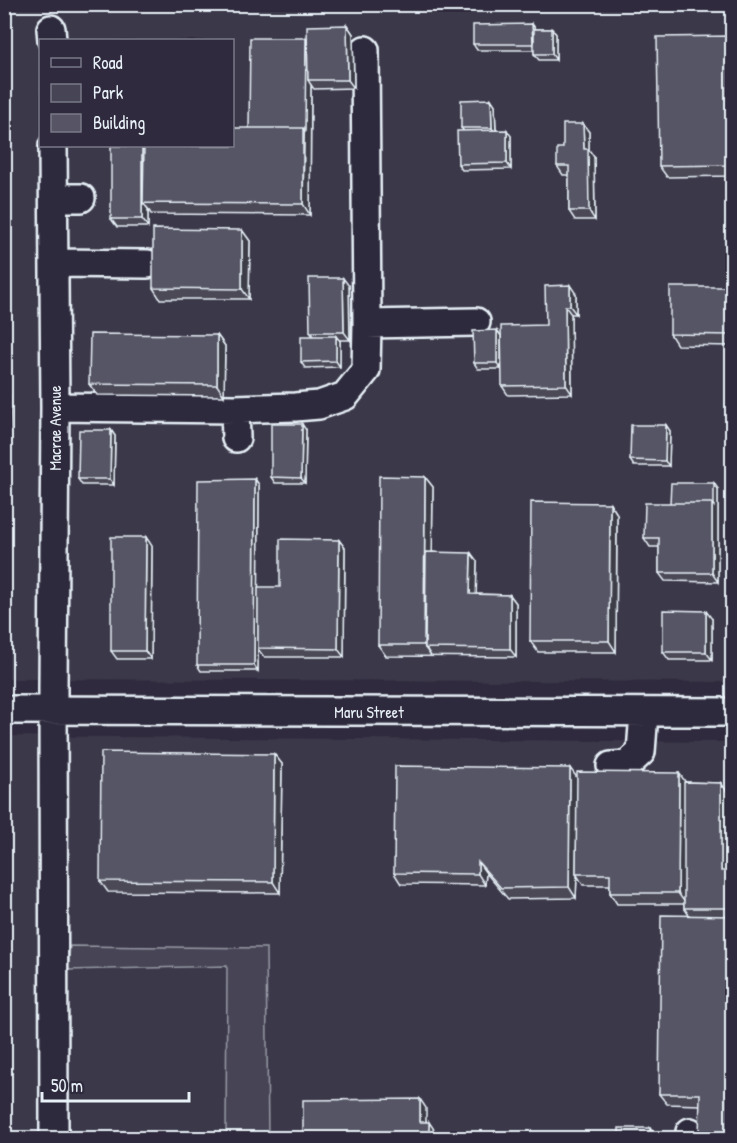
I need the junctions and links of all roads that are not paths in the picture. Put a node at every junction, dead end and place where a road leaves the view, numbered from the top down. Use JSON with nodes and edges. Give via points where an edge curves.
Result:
{"nodes":[{"id":1,"x":365,"y":50,"type":"dead end"},
{"id":2,"x":53,"y":147,"type":"edge"},
{"id":3,"x":54,"y":198,"type":"junction"},
{"id":4,"x":81,"y":198,"type":"dead end"},
{"id":5,"x":54,"y":263,"type":"junction"},
{"id":6,"x":147,"y":264,"type":"dead end"},
{"id":7,"x":476,"y":322,"type":"dead end"},
{"id":8,"x":367,"y":324,"type":"junction"},
{"id":9,"x":55,"y":407,"type":"junction"},
{"id":10,"x":235,"y":409,"type":"junction"},
{"id":11,"x":236,"y":438,"type":"dead end"},
{"id":12,"x":4,"y":710,"type":"edge"},
{"id":13,"x":54,"y":711,"type":"junction"},
{"id":14,"x":732,"y":712,"type":"edge"},
{"id":15,"x":644,"y":713,"type":"junction"},
{"id":16,"x":611,"y":766,"type":"dead end"},
{"id":17,"x":54,"y":1138,"type":"edge"}],
"edges":[{"from":1,"to":8,"type":"street"},
{"from":2,"to":3,"type":"street","name":"Macrae Avenue"},
{"from":3,"to":4,"type":"street"},
{"from":3,"to":5,"type":"street","name":"Macrae Avenue"},
{"from":5,"to":6,"type":"street"},
{"from":5,"to":9,"type":"street","name":"Macrae Avenue"},
{"from":7,"to":8,"type":"street"},
{"from":8,"to":10,"type":"street","via":[[366,370],[345,396],[319,405]]},
{"from":9,"to":10,"type":"street"},
{"from":9,"to":13,"type":"street","name":"Macrae Avenue"},
{"from":10,"to":11,"type":"street"},
{"from":12,"to":13,"type":"street","name":"Maru Street"},
{"from":13,"to":15,"type":"street","name":"Maru Street"},
{"from":13,"to":17,"type":"street","name":"Macrae Avenue"},
{"from":14,"to":15,"type":"street","name":"Maru Street"},
{"from":15,"to":16,"type":"street","via":[[641,752],[627,765]]}]}
